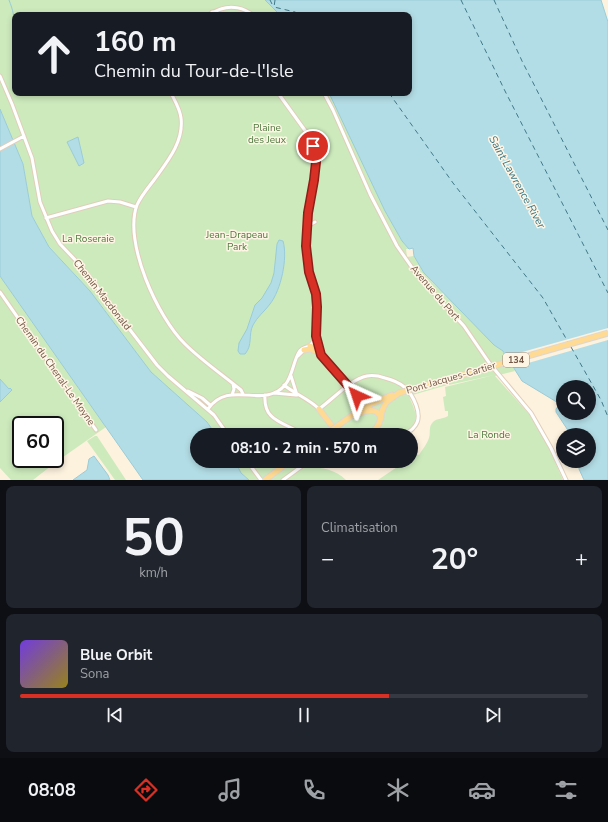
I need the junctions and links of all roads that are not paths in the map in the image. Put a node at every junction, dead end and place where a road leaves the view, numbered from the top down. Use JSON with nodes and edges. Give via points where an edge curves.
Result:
{"nodes":[{"id":1,"x":219,"y":12,"type":"edge"},
{"id":2,"x":248,"y":12,"type":"edge"},
{"id":3,"x":0,"y":76,"type":"edge"},
{"id":4,"x":173,"y":96,"type":"edge"},
{"id":5,"x":280,"y":96,"type":"edge"},
{"id":6,"x":326,"y":96,"type":"edge"},
{"id":7,"x":24,"y":136,"type":"junction"},
{"id":8,"x":0,"y":149,"type":"edge"},
{"id":9,"x":136,"y":207,"type":"junction"},
{"id":10,"x":46,"y":218,"type":"junction"},
{"id":11,"x":307,"y":219,"type":"junction"},
{"id":12,"x":306,"y":230,"type":"junction"},
{"id":13,"x":0,"y":292,"type":"edge"},
{"id":14,"x":608,"y":333,"type":"edge"},
{"id":15,"x":316,"y":336,"type":"junction"},
{"id":16,"x":310,"y":346,"type":"junction"},
{"id":17,"x":304,"y":350,"type":"junction"},
{"id":18,"x":321,"y":355,"type":"junction"},
{"id":19,"x":298,"y":356,"type":"junction"},
{"id":20,"x":291,"y":374,"type":"junction"},
{"id":21,"x":233,"y":384,"type":"junction"},
{"id":22,"x":284,"y":385,"type":"junction"},
{"id":23,"x":184,"y":390,"type":"junction"},
{"id":24,"x":274,"y":393,"type":"junction"},
{"id":25,"x":399,"y":393,"type":"junction"},
{"id":26,"x":243,"y":394,"type":"junction"},
{"id":27,"x":232,"y":395,"type":"junction"},
{"id":28,"x":265,"y":395,"type":"junction"},
{"id":29,"x":297,"y":395,"type":"junction"},
{"id":30,"x":357,"y":396,"type":"junction"},
{"id":31,"x":200,"y":397,"type":"junction"},
{"id":32,"x":382,"y":399,"type":"junction"},
{"id":33,"x":197,"y":401,"type":"junction"},
{"id":34,"x":210,"y":405,"type":"junction"},
{"id":35,"x":208,"y":409,"type":"junction"},
{"id":36,"x":319,"y":409,"type":"junction"},
{"id":37,"x":354,"y":414,"type":"junction"},
{"id":38,"x":381,"y":418,"type":"junction"},
{"id":39,"x":223,"y":428,"type":"edge"},
{"id":40,"x":291,"y":428,"type":"edge"},
{"id":41,"x":333,"y":428,"type":"edge"},
{"id":42,"x":335,"y":428,"type":"edge"},
{"id":43,"x":376,"y":428,"type":"edge"},
{"id":44,"x":414,"y":428,"type":"edge"},
{"id":45,"x":96,"y":430,"type":"dead end"},
{"id":46,"x":252,"y":468,"type":"edge"},
{"id":47,"x":281,"y":468,"type":"edge"},
{"id":48,"x":299,"y":468,"type":"edge"},
{"id":49,"x":261,"y":480,"type":"edge"},
{"id":50,"x":265,"y":480,"type":"edge"},
{"id":51,"x":283,"y":480,"type":"edge"},
{"id":52,"x":566,"y":480,"type":"edge"}],
"edges":[{"from":1,"to":2,"type":"street","via":[[235,7]]},
{"from":3,"to":7,"type":"street","name":"Chemin Macdonald"},
{"from":4,"to":9,"type":"street","via":[[181,117],[180,136],[176,147]]},
{"from":5,"to":11,"type":"street","via":[[309,136],[314,150],[315,169]]},
{"from":6,"to":52,"type":"street","name":"Avenue du Port","via":[[370,194],[397,246],[418,276],[464,326],[490,364],[531,413]]},
{"from":7,"to":8,"type":"street"},
{"from":7,"to":10,"type":"street","name":"Chemin Macdonald","via":[[33,163],[38,197]]},
{"from":9,"to":10,"type":"street","via":[[108,201]]},
{"from":9,"to":21,"type":"street","via":[[134,230],[138,255],[144,276],[166,320],[185,344]]},
{"from":10,"to":23,"type":"street","name":"Chemin Macdonald","via":[[58,241],[81,266],[157,365]]},
{"from":11,"to":12,"type":"street"},
{"from":11,"to":12,"type":"street","via":[[315,222]]},
{"from":12,"to":15,"type":"street","via":[[308,262],[317,307]]},
{"from":13,"to":45,"type":"street","name":"Chemin du Chenal-Le Moyne"},
{"from":14,"to":25,"type":"main road","name":"Pont Jacques-Cartier","number":"134","bridge":true},
{"from":15,"to":16,"type":"street"},
{"from":15,"to":18,"type":"main road"},
{"from":16,"to":17,"type":"street"},
{"from":16,"to":18,"type":"main road","via":[[317,348]]},
{"from":16,"to":19,"type":"street","via":[[302,349]]},
{"from":17,"to":18,"type":"main road","via":[[310,349]]},
{"from":17,"to":19,"type":"street"},
{"from":18,"to":30,"type":"main road","bridge":true},
{"from":19,"to":20,"type":"street"},
{"from":20,"to":22,"type":"street"},
{"from":20,"to":29,"type":"street"},
{"from":21,"to":26,"type":"street"},
{"from":21,"to":27,"type":"street"},
{"from":22,"to":24,"type":"street"},
{"from":22,"to":29,"type":"street"},
{"from":23,"to":31,"type":"street","name":"Chemin Macdonald"},
{"from":23,"to":33,"type":"street","name":"Chemin Macdonald"},
{"from":24,"to":28,"type":"street"},
{"from":24,"to":29,"type":"street"},
{"from":25,"to":32,"type":"main road","name":"Pont Jacques-Cartier","number":"134"},
{"from":25,"to":38,"type":"main road","via":[[386,403]]},
{"from":26,"to":27,"type":"street"},
{"from":26,"to":28,"type":"street"},
{"from":27,"to":34,"type":"street"},
{"from":28,"to":40,"type":"street","via":[[266,407],[271,417]]},
{"from":29,"to":36,"type":"street","via":[[312,402]]},
{"from":30,"to":32,"type":"main road","via":[[364,401]]},
{"from":30,"to":37,"type":"main road","via":[[360,403]]},
{"from":31,"to":33,"type":"street"},
{"from":31,"to":34,"type":"street","name":"Chemin Macdonald"},
{"from":32,"to":37,"type":"main road","name":"Pont Jacques-Cartier","number":"134"},
{"from":33,"to":35,"type":"street","name":"Chemin Macdonald"},
{"from":34,"to":35,"type":"street"},
{"from":35,"to":39,"type":"street","name":"Chemin Macdonald"},
{"from":36,"to":41,"type":"main road"},
{"from":36,"to":44,"type":"street","via":[[363,377],[376,376],[394,380],[408,390],[419,415]]},
{"from":37,"to":38,"type":"main road","via":[[373,410]]},
{"from":37,"to":42,"type":"main road","name":"Pont Jacques-Cartier","number":"134","bridge":true},
{"from":38,"to":43,"type":"main road"},
{"from":46,"to":49,"type":"street"},
{"from":47,"to":50,"type":"main road"},
{"from":48,"to":51,"type":"street"}]}
